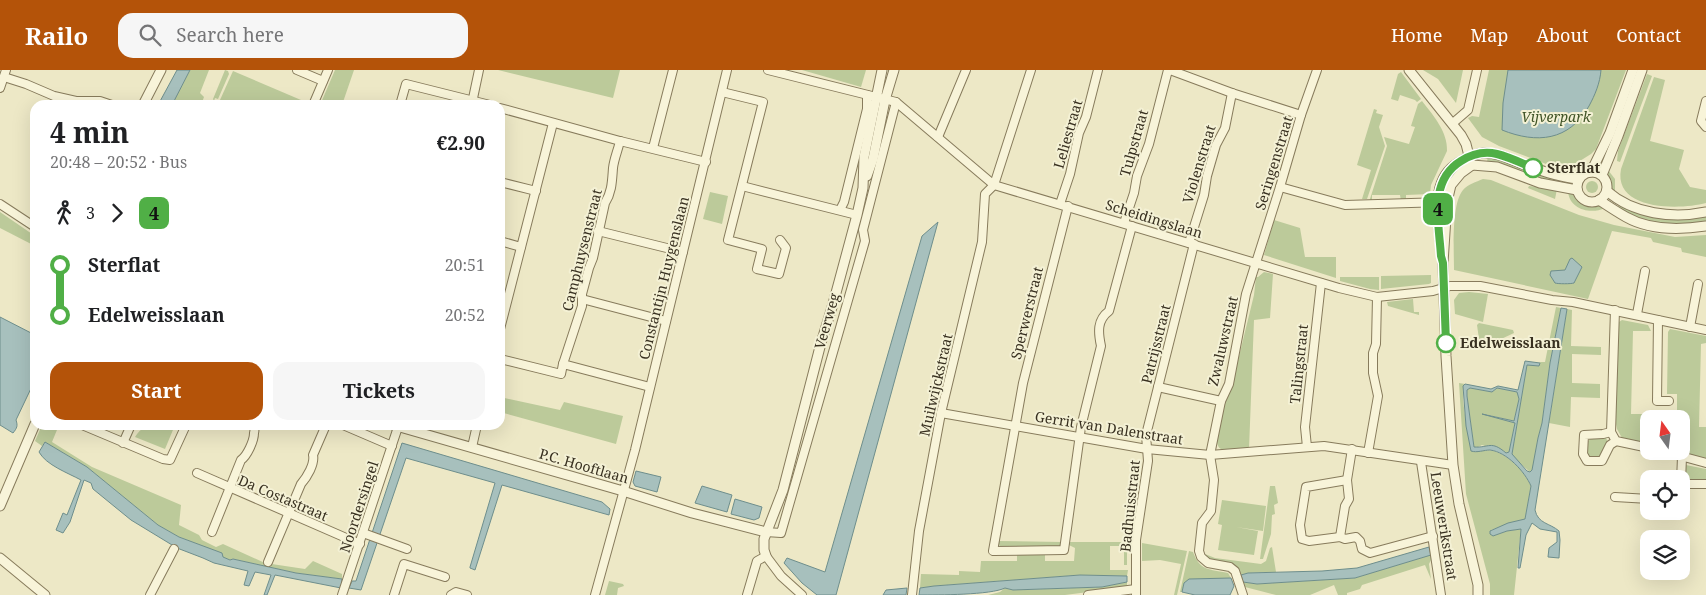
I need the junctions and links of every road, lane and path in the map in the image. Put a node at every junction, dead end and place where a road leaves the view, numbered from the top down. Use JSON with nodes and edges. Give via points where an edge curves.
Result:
{"nodes":[{"id":1,"x":161,"y":70,"type":"edge"},
{"id":2,"x":297,"y":70,"type":"edge"},
{"id":3,"x":328,"y":70,"type":"edge"},
{"id":4,"x":479,"y":70,"type":"edge"},
{"id":5,"x":673,"y":70,"type":"edge"},
{"id":6,"x":727,"y":70,"type":"edge"},
{"id":7,"x":768,"y":70,"type":"edge"},
{"id":8,"x":882,"y":70,"type":"edge"},
{"id":9,"x":894,"y":70,"type":"edge"},
{"id":10,"x":966,"y":70,"type":"edge"},
{"id":11,"x":1031,"y":70,"type":"edge"},
{"id":12,"x":1098,"y":70,"type":"edge"},
{"id":13,"x":1169,"y":70,"type":"edge"},
{"id":14,"x":1317,"y":70,"type":"edge"},
{"id":15,"x":1409,"y":70,"type":"edge"},
{"id":16,"x":1416,"y":70,"type":"edge"},
{"id":17,"x":1477,"y":70,"type":"edge"},
{"id":18,"x":1633,"y":70,"type":"edge"},
{"id":19,"x":1642,"y":70,"type":"edge"},
{"id":20,"x":5,"y":74,"type":"edge"},
{"id":21,"x":323,"y":81,"type":"junction"},
{"id":22,"x":0,"y":88,"type":"edge"},
{"id":23,"x":722,"y":92,"type":"junction"},
{"id":24,"x":1232,"y":93,"type":"junction"},
{"id":25,"x":1429,"y":93,"type":"junction"},
{"id":26,"x":871,"y":96,"type":"junction"},
{"id":27,"x":72,"y":100,"type":"edge"},
{"id":28,"x":146,"y":100,"type":"edge"},
{"id":29,"x":315,"y":100,"type":"edge"},
{"id":30,"x":401,"y":100,"type":"edge"},
{"id":31,"x":462,"y":100,"type":"edge"},
{"id":32,"x":473,"y":100,"type":"edge"},
{"id":33,"x":885,"y":100,"type":"junction"},
{"id":34,"x":1706,"y":101,"type":"edge"},
{"id":35,"x":896,"y":102,"type":"junction"},
{"id":36,"x":505,"y":109,"type":"edge"},
{"id":37,"x":1301,"y":116,"type":"junction"},
{"id":38,"x":553,"y":123,"type":"junction"},
{"id":39,"x":1453,"y":123,"type":"junction"},
{"id":40,"x":1706,"y":127,"type":"edge"},
{"id":41,"x":938,"y":137,"type":"junction"},
{"id":42,"x":620,"y":141,"type":"junction"},
{"id":43,"x":653,"y":148,"type":"junction"},
{"id":44,"x":1469,"y":156,"type":"junction"},
{"id":45,"x":706,"y":162,"type":"junction"},
{"id":46,"x":1472,"y":165,"type":"junction"},
{"id":47,"x":1591,"y":172,"type":"junction"},
{"id":48,"x":1602,"y":175,"type":"junction"},
{"id":49,"x":1579,"y":179,"type":"junction"},
{"id":50,"x":505,"y":183,"type":"edge"},
{"id":51,"x":994,"y":185,"type":"junction"},
{"id":52,"x":742,"y":186,"type":"junction"},
{"id":53,"x":1280,"y":187,"type":"junction"},
{"id":54,"x":862,"y":188,"type":"junction"},
{"id":55,"x":1577,"y":190,"type":"junction"},
{"id":56,"x":1607,"y":190,"type":"junction"},
{"id":57,"x":536,"y":191,"type":"junction"},
{"id":58,"x":1599,"y":200,"type":"junction"},
{"id":59,"x":1447,"y":202,"type":"junction"},
{"id":60,"x":1437,"y":203,"type":"junction"},
{"id":61,"x":0,"y":204,"type":"edge"},
{"id":62,"x":1064,"y":205,"type":"junction"},
{"id":63,"x":840,"y":210,"type":"junction"},
{"id":64,"x":1706,"y":212,"type":"edge"},
{"id":65,"x":858,"y":214,"type":"junction"},
{"id":66,"x":30,"y":224,"type":"edge"},
{"id":67,"x":1128,"y":224,"type":"junction"},
{"id":68,"x":1706,"y":226,"type":"edge"},
{"id":69,"x":598,"y":231,"type":"junction"},
{"id":70,"x":780,"y":240,"type":"dead end"},
{"id":71,"x":505,"y":241,"type":"edge"},
{"id":72,"x":1192,"y":244,"type":"junction"},
{"id":73,"x":521,"y":246,"type":"junction"},
{"id":74,"x":683,"y":252,"type":"junction"},
{"id":75,"x":1255,"y":263,"type":"junction"},
{"id":76,"x":1443,"y":263,"type":"junction"},
{"id":77,"x":1645,"y":271,"type":"dead end"},
{"id":78,"x":1321,"y":283,"type":"junction"},
{"id":79,"x":1698,"y":284,"type":"dead end"},
{"id":80,"x":1444,"y":288,"type":"junction"},
{"id":81,"x":1377,"y":297,"type":"junction"},
{"id":82,"x":582,"y":299,"type":"junction"},
{"id":83,"x":505,"y":309,"type":"edge"},
{"id":84,"x":1614,"y":310,"type":"junction"},
{"id":85,"x":1637,"y":314,"type":"junction"},
{"id":86,"x":1658,"y":320,"type":"junction"},
{"id":87,"x":666,"y":321,"type":"junction"},
{"id":88,"x":1690,"y":327,"type":"junction"},
{"id":89,"x":1706,"y":330,"type":"edge"},
{"id":90,"x":505,"y":360,"type":"edge"},
{"id":91,"x":563,"y":364,"type":"junction"},
{"id":92,"x":650,"y":386,"type":"junction"},
{"id":93,"x":1158,"y":387,"type":"junction"},
{"id":94,"x":1220,"y":401,"type":"junction"},
{"id":95,"x":1669,"y":401,"type":"dead end"},
{"id":96,"x":941,"y":413,"type":"junction"},
{"id":97,"x":1014,"y":426,"type":"junction"},
{"id":98,"x":32,"y":430,"type":"edge"},
{"id":99,"x":94,"y":430,"type":"edge"},
{"id":100,"x":129,"y":430,"type":"edge"},
{"id":101,"x":184,"y":430,"type":"edge"},
{"id":102,"x":254,"y":430,"type":"edge"},
{"id":103,"x":324,"y":430,"type":"edge"},
{"id":104,"x":355,"y":430,"type":"edge"},
{"id":105,"x":395,"y":430,"type":"edge"},
{"id":106,"x":410,"y":430,"type":"edge"},
{"id":107,"x":476,"y":430,"type":"edge"},
{"id":108,"x":1611,"y":432,"type":"junction"},
{"id":109,"x":1081,"y":437,"type":"junction"},
{"id":110,"x":1616,"y":441,"type":"junction"},
{"id":111,"x":123,"y":442,"type":"junction"},
{"id":112,"x":392,"y":446,"type":"junction"},
{"id":113,"x":1640,"y":446,"type":"edge"},
{"id":114,"x":472,"y":447,"type":"junction"},
{"id":115,"x":1307,"y":447,"type":"junction"},
{"id":116,"x":1147,"y":449,"type":"junction"},
{"id":117,"x":1352,"y":450,"type":"junction"},
{"id":118,"x":1368,"y":453,"type":"junction"},
{"id":119,"x":1210,"y":454,"type":"junction"},
{"id":120,"x":1690,"y":459,"type":"edge"},
{"id":121,"x":1421,"y":462,"type":"junction"},
{"id":122,"x":1706,"y":463,"type":"edge"},
{"id":123,"x":1453,"y":465,"type":"junction"},
{"id":124,"x":197,"y":473,"type":"dead end"},
{"id":125,"x":1347,"y":480,"type":"junction"},
{"id":126,"x":1690,"y":483,"type":"edge"},
{"id":127,"x":1706,"y":484,"type":"edge"},
{"id":128,"x":230,"y":488,"type":"junction"},
{"id":129,"x":623,"y":491,"type":"junction"},
{"id":130,"x":1615,"y":497,"type":"dead end"},
{"id":131,"x":1640,"y":498,"type":"edge"},
{"id":132,"x":0,"y":506,"type":"edge"},
{"id":133,"x":289,"y":514,"type":"junction"},
{"id":134,"x":212,"y":532,"type":"dead end"},
{"id":135,"x":766,"y":532,"type":"junction"},
{"id":136,"x":366,"y":534,"type":"junction"},
{"id":137,"x":1433,"y":536,"type":"junction"},
{"id":138,"x":1340,"y":537,"type":"junction"},
{"id":139,"x":360,"y":544,"type":"junction"},
{"id":140,"x":174,"y":549,"type":"dead end"},
{"id":141,"x":407,"y":549,"type":"dead end"},
{"id":142,"x":1064,"y":550,"type":"joint"},
{"id":143,"x":766,"y":556,"type":"junction"},
{"id":144,"x":0,"y":558,"type":"edge"},
{"id":145,"x":268,"y":562,"type":"dead end"},
{"id":146,"x":445,"y":577,"type":"dead end"},
{"id":147,"x":1136,"y":592,"type":"edge"},
{"id":148,"x":343,"y":593,"type":"edge"},
{"id":149,"x":45,"y":595,"type":"edge"},
{"id":150,"x":150,"y":595,"type":"edge"},
{"id":151,"x":394,"y":595,"type":"edge"},
{"id":152,"x":451,"y":595,"type":"edge"},
{"id":153,"x":467,"y":595,"type":"edge"},
{"id":154,"x":595,"y":595,"type":"edge"},
{"id":155,"x":747,"y":595,"type":"edge"},
{"id":156,"x":802,"y":595,"type":"edge"},
{"id":157,"x":912,"y":595,"type":"edge"},
{"id":158,"x":1088,"y":595,"type":"edge"},
{"id":159,"x":1243,"y":595,"type":"edge"},
{"id":160,"x":1441,"y":595,"type":"edge"},
{"id":161,"x":1478,"y":595,"type":"edge"}],
"edges":[{"from":1,"to":28,"type":"street"},
{"from":2,"to":21,"type":"street"},
{"from":3,"to":21,"type":"street"},
{"from":4,"to":32,"type":"street"},
{"from":5,"to":43,"type":"street"},
{"from":6,"to":23,"type":"street","name":"Constantijn Huygenslaan"},
{"from":7,"to":26,"type":"street","name":"Scheidingslaan"},
{"from":8,"to":26,"type":"street","name":"Veerweg"},
{"from":9,"to":33,"type":"street","name":"Veerweg"},
{"from":10,"to":41,"type":"street"},
{"from":11,"to":51,"type":"street","name":"Muilwijckstraat"},
{"from":12,"to":62,"type":"street","name":"Leliestraat","via":[[1079,133]]},
{"from":13,"to":24,"type":"street"},
{"from":13,"to":67,"type":"street","name":"Tulpstraat","via":[[1137,176]]},
{"from":14,"to":37,"type":"street","name":"Seringenstraat"},
{"from":15,"to":25,"type":"street"},
{"from":16,"to":25,"type":"street"},
{"from":17,"to":39,"type":"street","via":[[1468,110]]},
{"from":18,"to":47,"type":"street","via":[[1607,140]]},
{"from":19,"to":48,"type":"street"},
{"from":20,"to":22,"type":"street"},
{"from":20,"to":27,"type":"street","via":[[54,96]]},
{"from":21,"to":29,"type":"street"},
{"from":23,"to":45,"type":"street","name":"Constantijn Huygenslaan"},
{"from":23,"to":52,"type":"street","via":[[763,102]]},
{"from":24,"to":37,"type":"street"},
{"from":24,"to":72,"type":"street","name":"Violenstraat","via":[[1225,128],[1207,176]]},
{"from":25,"to":39,"type":"street"},
{"from":26,"to":33,"type":"street","name":"Scheidingslaan"},
{"from":26,"to":54,"type":"street","name":"Veerweg"},
{"from":26,"to":63,"type":"street"},
{"from":30,"to":31,"type":"street","via":[[406,84]]},
{"from":33,"to":35,"type":"street","name":"Scheidingslaan"},
{"from":33,"to":54,"type":"street","name":"Veerweg","via":[[873,159]]},
{"from":34,"to":40,"type":"street","via":[[1701,120]]},
{"from":35,"to":41,"type":"street","name":"Scheidingslaan"},
{"from":35,"to":135,"type":"street","name":"Veerweg","via":[[863,230],[865,241],[781,533]]},
{"from":36,"to":38,"type":"street"},
{"from":37,"to":53,"type":"street","name":"Seringenstraat"},
{"from":38,"to":42,"type":"street"},
{"from":38,"to":57,"type":"street"},
{"from":39,"to":44,"type":"street","via":[[1466,144]]},
{"from":41,"to":51,"type":"street","name":"Scheidingslaan"},
{"from":42,"to":43,"type":"street"},
{"from":42,"to":69,"type":"street","name":"Camphuysenstraat"},
{"from":43,"to":45,"type":"street"},
{"from":44,"to":46,"type":"street"},
{"from":44,"to":49,"type":"street","via":[[1497,154],[1552,174]]},
{"from":44,"to":60,"type":"street","via":[[1454,165],[1442,180]]},
{"from":45,"to":74,"type":"street","name":"Constantijn Huygenslaan"},
{"from":46,"to":55,"type":"street","via":[[1497,167],[1540,183]]},
{"from":46,"to":59,"type":"street","via":[[1451,185]]},
{"from":47,"to":48,"type":"street"},
{"from":47,"to":49,"type":"street"},
{"from":48,"to":56,"type":"street"},
{"from":49,"to":55,"type":"street"},
{"from":50,"to":57,"type":"street"},
{"from":51,"to":62,"type":"street","name":"Scheidingslaan"},
{"from":51,"to":96,"type":"street","name":"Muilwijckstraat","via":[[985,194],[982,242]]},
{"from":52,"to":63,"type":"street"},
{"from":52,"to":70,"type":"street","via":[[728,240],[762,249],[757,270],[780,274],[786,248]]},
{"from":53,"to":60,"type":"street","via":[[1345,205]]},
{"from":53,"to":75,"type":"street","name":"Seringenstraat"},
{"from":54,"to":65,"type":"street","name":"Veerweg"},
{"from":55,"to":58,"type":"street","via":[[1586,201]]},
{"from":56,"to":58,"type":"street"},
{"from":56,"to":64,"type":"street","via":[[1629,205],[1650,212],[1678,215]]},
{"from":57,"to":73,"type":"street"},
{"from":58,"to":68,"type":"street","via":[[1627,218],[1642,223],[1666,228]]},
{"from":59,"to":60,"type":"street"},
{"from":59,"to":76,"type":"street"},
{"from":60,"to":76,"type":"street"},
{"from":61,"to":66,"type":"street"},
{"from":62,"to":67,"type":"street","name":"Scheidingslaan"},
{"from":62,"to":97,"type":"street","name":"Sperwerstraat"},
{"from":63,"to":65,"type":"street"},
{"from":65,"to":135,"type":"street","name":"Veerweg","via":[[820,343],[783,490]]},
{"from":67,"to":72,"type":"street","name":"Scheidingslaan"},
{"from":67,"to":109,"type":"street","name":"Tulpstraat","via":[[1109,310],[1102,316],[1098,333],[1102,346]]},
{"from":69,"to":74,"type":"street"},
{"from":69,"to":82,"type":"street","name":"Camphuysenstraat"},
{"from":71,"to":73,"type":"street"},
{"from":72,"to":75,"type":"street","name":"Scheidingslaan"},
{"from":72,"to":93,"type":"street","name":"Patrijsstraat"},
{"from":73,"to":83,"type":"street"},
{"from":74,"to":87,"type":"street","name":"Constantijn Huygenslaan"},
{"from":75,"to":78,"type":"street","name":"Scheidingslaan"},
{"from":75,"to":94,"type":"street","name":"Zwaluwstraat","via":[[1229,384]]},
{"from":76,"to":80,"type":"street"},
{"from":77,"to":85,"type":"street"},
{"from":78,"to":81,"type":"street","name":"Scheidingslaan"},
{"from":78,"to":115,"type":"street","name":"Talingstraat","via":[[1305,426]]},
{"from":79,"to":88,"type":"street"},
{"from":80,"to":81,"type":"street","name":"Scheidingslaan"},
{"from":80,"to":84,"type":"street","name":"Scheidingslaan","via":[[1480,286]]},
{"from":80,"to":123,"type":"street"},
{"from":81,"to":118,"type":"street","via":[[1373,373],[1378,396]]},
{"from":82,"to":87,"type":"street"},
{"from":82,"to":91,"type":"street","name":"Camphuysenstraat"},
{"from":84,"to":85,"type":"street","name":"Scheidingslaan"},
{"from":84,"to":108,"type":"street"},
{"from":85,"to":86,"type":"street","name":"Scheidingslaan"},
{"from":86,"to":88,"type":"street","name":"Scheidingslaan"},
{"from":86,"to":95,"type":"street","via":[[1657,401]]},
{"from":87,"to":92,"type":"street","name":"Constantijn Huygenslaan"},
{"from":88,"to":89,"type":"street","name":"Scheidingslaan"},
{"from":90,"to":91,"type":"street","via":[[561,374]]},
{"from":91,"to":92,"type":"street"},
{"from":92,"to":129,"type":"street","name":"Constantijn Huygenslaan"},
{"from":93,"to":94,"type":"street"},
{"from":93,"to":116,"type":"street","name":"Patrijsstraat","via":[[1146,435]]},
{"from":94,"to":119,"type":"street","name":"Zwaluwstraat"},
{"from":96,"to":97,"type":"street","name":"Gerrit van Dalenstraat"},
{"from":96,"to":157,"type":"street","name":"Muilwijckstraat","via":[[919,530]]},
{"from":97,"to":109,"type":"street","name":"Gerrit van Dalenstraat"},
{"from":97,"to":142,"type":"street","name":"Sperwerstraat","via":[[993,551]]},
{"from":98,"to":132,"type":"street"},
{"from":99,"to":111,"type":"street"},
{"from":100,"to":111,"type":"street"},
{"from":101,"to":111,"type":"street","via":[[170,460]]},
{"from":102,"to":128,"type":"street"},
{"from":103,"to":133,"type":"street"},
{"from":104,"to":112,"type":"street"},
{"from":105,"to":112,"type":"street","name":"Noordersingel"},
{"from":106,"to":114,"type":"street","name":"P.C. Hooftlaan"},
{"from":107,"to":114,"type":"street"},
{"from":108,"to":110,"type":"street"},
{"from":108,"to":110,"type":"street","via":[[1584,434],[1583,454],[1587,461],[1602,461],[1610,445]]},
{"from":109,"to":116,"type":"street","name":"Gerrit van Dalenstraat"},
{"from":109,"to":142,"type":"street","name":"Tulpstraat"},
{"from":110,"to":113,"type":"street"},
{"from":112,"to":136,"type":"street","name":"Noordersingel"},
{"from":114,"to":129,"type":"street","name":"P.C. Hooftlaan"},
{"from":115,"to":117,"type":"street","name":"Gerrit van Dalenstraat"},
{"from":115,"to":119,"type":"street","name":"Gerrit van Dalenstraat"},
{"from":116,"to":119,"type":"street","name":"Gerrit van Dalenstraat"},
{"from":116,"to":147,"type":"street","name":"Badhuisstraat","via":[[1136,540]]},
{"from":117,"to":118,"type":"street","name":"Gerrit van Dalenstraat"},
{"from":117,"to":125,"type":"street"},
{"from":118,"to":121,"type":"street","name":"Gerrit van Dalenstraat"},
{"from":119,"to":159,"type":"street","name":"Zwaluwstraat","via":[[1214,480],[1211,510],[1202,523],[1199,551],[1208,564],[1230,567],[1235,571]]},
{"from":120,"to":122,"type":"street"},
{"from":121,"to":123,"type":"street","name":"Gerrit van Dalenstraat"},
{"from":121,"to":137,"type":"street","name":"Leeuwerikstraat"},
{"from":123,"to":161,"type":"street"},
{"from":124,"to":128,"type":"street","name":"Da Costastraat"},
{"from":125,"to":138,"type":"street","via":[[1349,498]]},
{"from":125,"to":138,"type":"street","via":[[1306,487],[1300,526],[1302,539],[1309,541]]},
{"from":126,"to":127,"type":"street"},
{"from":128,"to":133,"type":"street","name":"Da Costastraat"},
{"from":128,"to":134,"type":"street"},
{"from":129,"to":135,"type":"street","name":"P.C. Hooftlaan","via":[[692,514]]},
{"from":129,"to":154,"type":"street","name":"Constantijn Huygenslaan"},
{"from":130,"to":131,"type":"street"},
{"from":133,"to":139,"type":"street","name":"Da Costastraat"},
{"from":133,"to":145,"type":"street"},
{"from":135,"to":143,"type":"street","name":"Veerweg","via":[[763,546]]},
{"from":136,"to":139,"type":"street","name":"Noordersingel"},
{"from":136,"to":141,"type":"street"},
{"from":137,"to":138,"type":"street","via":[[1370,553],[1362,549],[1356,537]]},
{"from":137,"to":160,"type":"street","name":"Leeuwerikstraat"},
{"from":139,"to":148,"type":"street","name":"Noordersingel"},
{"from":140,"to":150,"type":"street"},
{"from":143,"to":155,"type":"street","via":[[757,561]]},
{"from":143,"to":156,"type":"street"},
{"from":144,"to":149,"type":"street"},
{"from":146,"to":151,"type":"street","via":[[404,564]]},
{"from":147,"to":158,"type":"street"},
{"from":152,"to":153,"type":"street","via":[[456,592]]}]}
